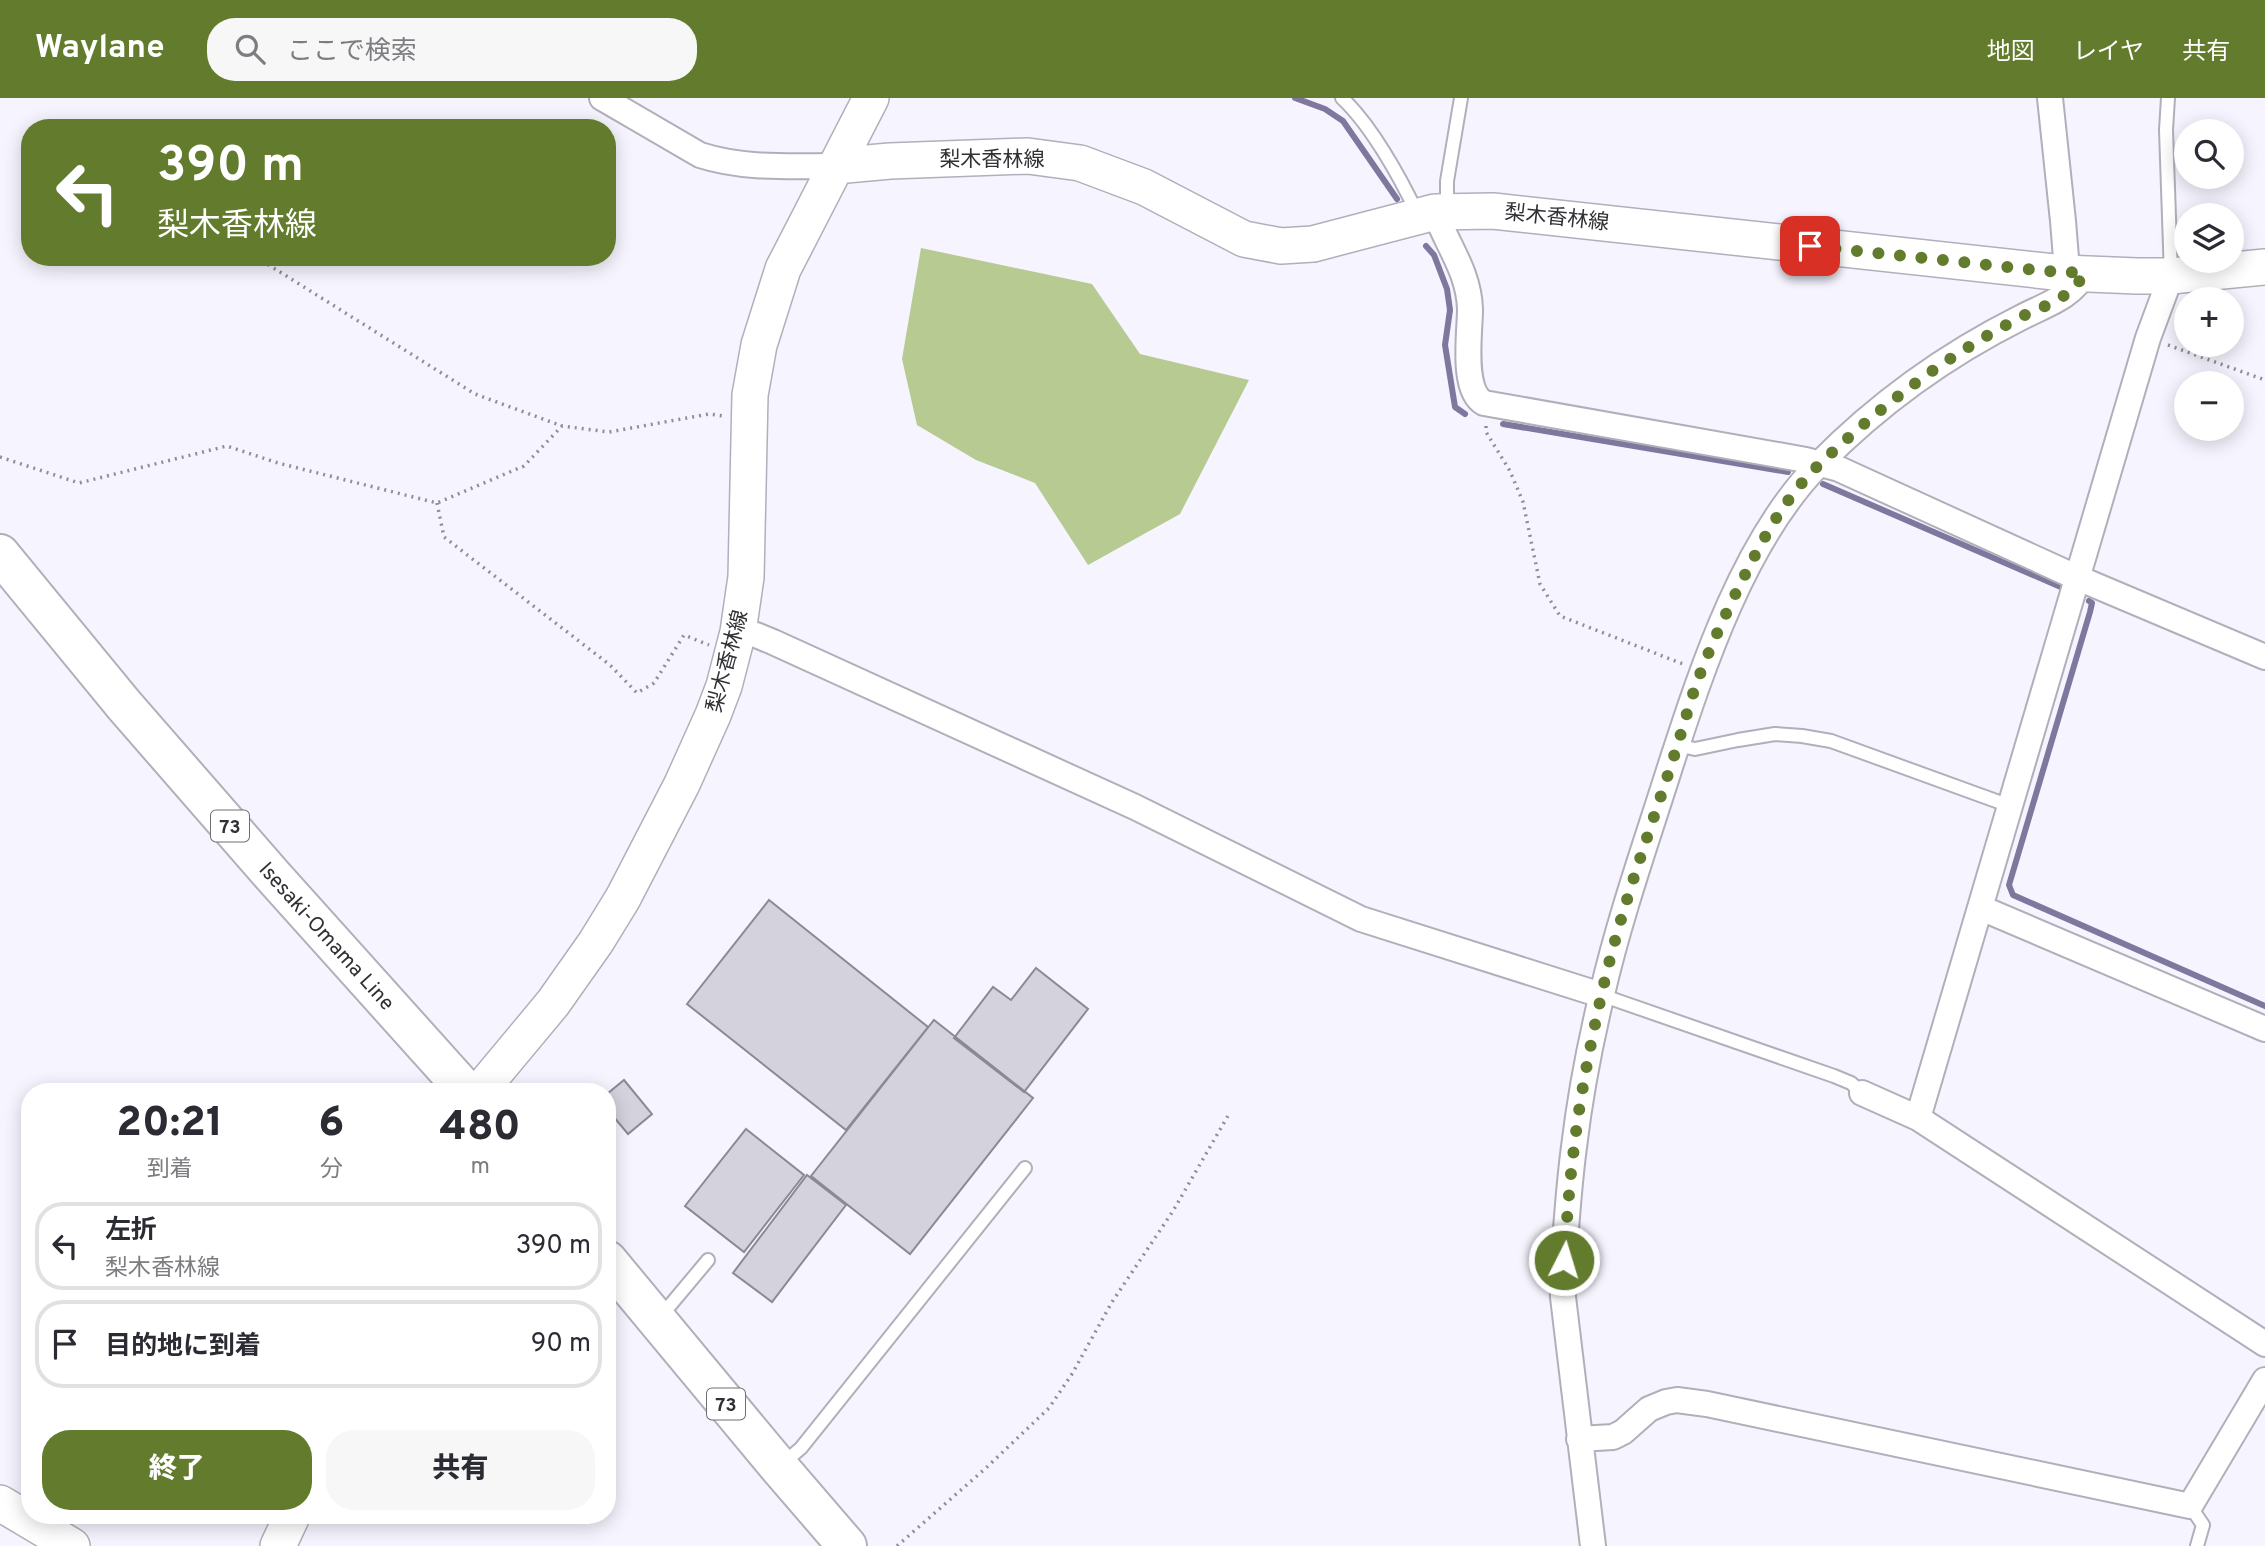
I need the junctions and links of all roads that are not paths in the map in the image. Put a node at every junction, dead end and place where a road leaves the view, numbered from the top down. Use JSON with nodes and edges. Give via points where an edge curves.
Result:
{"nodes":[{"id":1,"x":602,"y":98,"type":"edge"},
{"id":2,"x":871,"y":98,"type":"edge"},
{"id":3,"x":1342,"y":98,"type":"edge"},
{"id":4,"x":1461,"y":98,"type":"edge"},
{"id":5,"x":2050,"y":98,"type":"edge"},
{"id":6,"x":2168,"y":98,"type":"edge"},
{"id":7,"x":835,"y":166,"type":"junction"},
{"id":8,"x":1433,"y":213,"type":"junction"},
{"id":9,"x":2265,"y":267,"type":"edge"},
{"id":10,"x":2074,"y":273,"type":"junction"},
{"id":11,"x":2171,"y":276,"type":"junction"},
{"id":12,"x":1819,"y":464,"type":"junction"},
{"id":13,"x":0,"y":554,"type":"edge"},
{"id":14,"x":2078,"y":578,"type":"junction"},
{"id":15,"x":735,"y":644,"type":"junction"},
{"id":16,"x":2265,"y":657,"type":"edge"},
{"id":17,"x":1677,"y":745,"type":"junction"},
{"id":18,"x":2010,"y":806,"type":"junction"},
{"id":19,"x":1982,"y":908,"type":"junction"},
{"id":20,"x":1601,"y":995,"type":"junction"},
{"id":21,"x":2265,"y":1028,"type":"edge"},
{"id":22,"x":459,"y":1083,"type":"edge"},
{"id":23,"x":487,"y":1083,"type":"edge"},
{"id":24,"x":1862,"y":1093,"type":"joint"},
{"id":25,"x":1918,"y":1118,"type":"junction"},
{"id":26,"x":1024,"y":1168,"type":"dead end"},
{"id":27,"x":708,"y":1260,"type":"dead end"},
{"id":28,"x":616,"y":1271,"type":"edge"},
{"id":29,"x":655,"y":1318,"type":"junction"},
{"id":30,"x":2265,"y":1344,"type":"edge"},
{"id":31,"x":2265,"y":1380,"type":"edge"},
{"id":32,"x":1579,"y":1439,"type":"junction"},
{"id":33,"x":779,"y":1467,"type":"junction"},
{"id":34,"x":0,"y":1503,"type":"edge"},
{"id":35,"x":2190,"y":1506,"type":"junction"},
{"id":36,"x":21,"y":1516,"type":"edge"},
{"id":37,"x":35,"y":1524,"type":"edge"},
{"id":38,"x":288,"y":1524,"type":"edge"},
{"id":39,"x":72,"y":1546,"type":"edge"},
{"id":40,"x":278,"y":1546,"type":"edge"},
{"id":41,"x":847,"y":1546,"type":"edge"},
{"id":42,"x":1593,"y":1546,"type":"edge"},
{"id":43,"x":2197,"y":1546,"type":"edge"}],
"edges":[{"from":1,"to":7,"type":"street","via":[[713,159]]},
{"from":2,"to":7,"type":"main road"},
{"from":3,"to":8,"type":"lane"},
{"from":4,"to":8,"type":"lane","via":[[1447,181]]},
{"from":5,"to":10,"type":"street","via":[[2066,258]]},
{"from":6,"to":11,"type":"lane","via":[[2165,130]]},
{"from":7,"to":8,"type":"main road","name":"梨木香林線","via":[[1027,156],[1072,162],[1144,187],[1244,239],[1281,246],[1313,244]]},
{"from":7,"to":15,"type":"main road","name":"梨木香林線","via":[[783,269],[754,370],[746,577]]},
{"from":8,"to":10,"type":"main road","name":"梨木香林線","via":[[1532,214]]},
{"from":8,"to":12,"type":"street","via":[[1467,282],[1469,367],[1478,399],[1484,403]]},
{"from":9,"to":11,"type":"main road","name":"梨木香林線"},
{"from":10,"to":11,"type":"main road","name":"梨木香林線"},
{"from":10,"to":12,"type":"street","via":[[2079,284],[2068,294],[1989,334],[1909,388]]},
{"from":11,"to":14,"type":"street","via":[[2148,338]]},
{"from":12,"to":14,"type":"street"},
{"from":12,"to":17,"type":"street","via":[[1757,550],[1701,671]]},
{"from":13,"to":22,"type":"main road","name":"Isesaki-Omama Line","number":"73","via":[[124,705]]},
{"from":14,"to":16,"type":"street"},
{"from":14,"to":18,"type":"street"},
{"from":15,"to":20,"type":"street","via":[[756,635],[773,642],[1135,807],[1360,919]]},
{"from":15,"to":23,"type":"main road","name":"梨木香林線","via":[[713,715],[623,898],[579,968]]},
{"from":17,"to":18,"type":"lane","via":[[1695,749],[1775,734],[1831,741]]},
{"from":17,"to":20,"type":"street"},
{"from":18,"to":19,"type":"street"},
{"from":19,"to":21,"type":"street"},
{"from":19,"to":25,"type":"street"},
{"from":20,"to":24,"type":"lane","via":[[1835,1076]]},
{"from":20,"to":32,"type":"street","via":[[1573,1149],[1562,1279]]},
{"from":24,"to":25,"type":"street"},
{"from":25,"to":30,"type":"street"},
{"from":26,"to":33,"type":"lane","via":[[801,1448]]},
{"from":27,"to":29,"type":"lane"},
{"from":28,"to":29,"type":"main road","number":"73"},
{"from":29,"to":33,"type":"main road","number":"73"},
{"from":31,"to":35,"type":"street"},
{"from":32,"to":35,"type":"street","via":[[1613,1437],[1656,1405],[1687,1401]]},
{"from":32,"to":42,"type":"street"},
{"from":33,"to":41,"type":"main road","number":"73"},
{"from":34,"to":36,"type":"main road"},
{"from":35,"to":43,"type":"lane","via":[[2203,1525]]},
{"from":37,"to":39,"type":"main road"},
{"from":38,"to":40,"type":"main road"}]}
